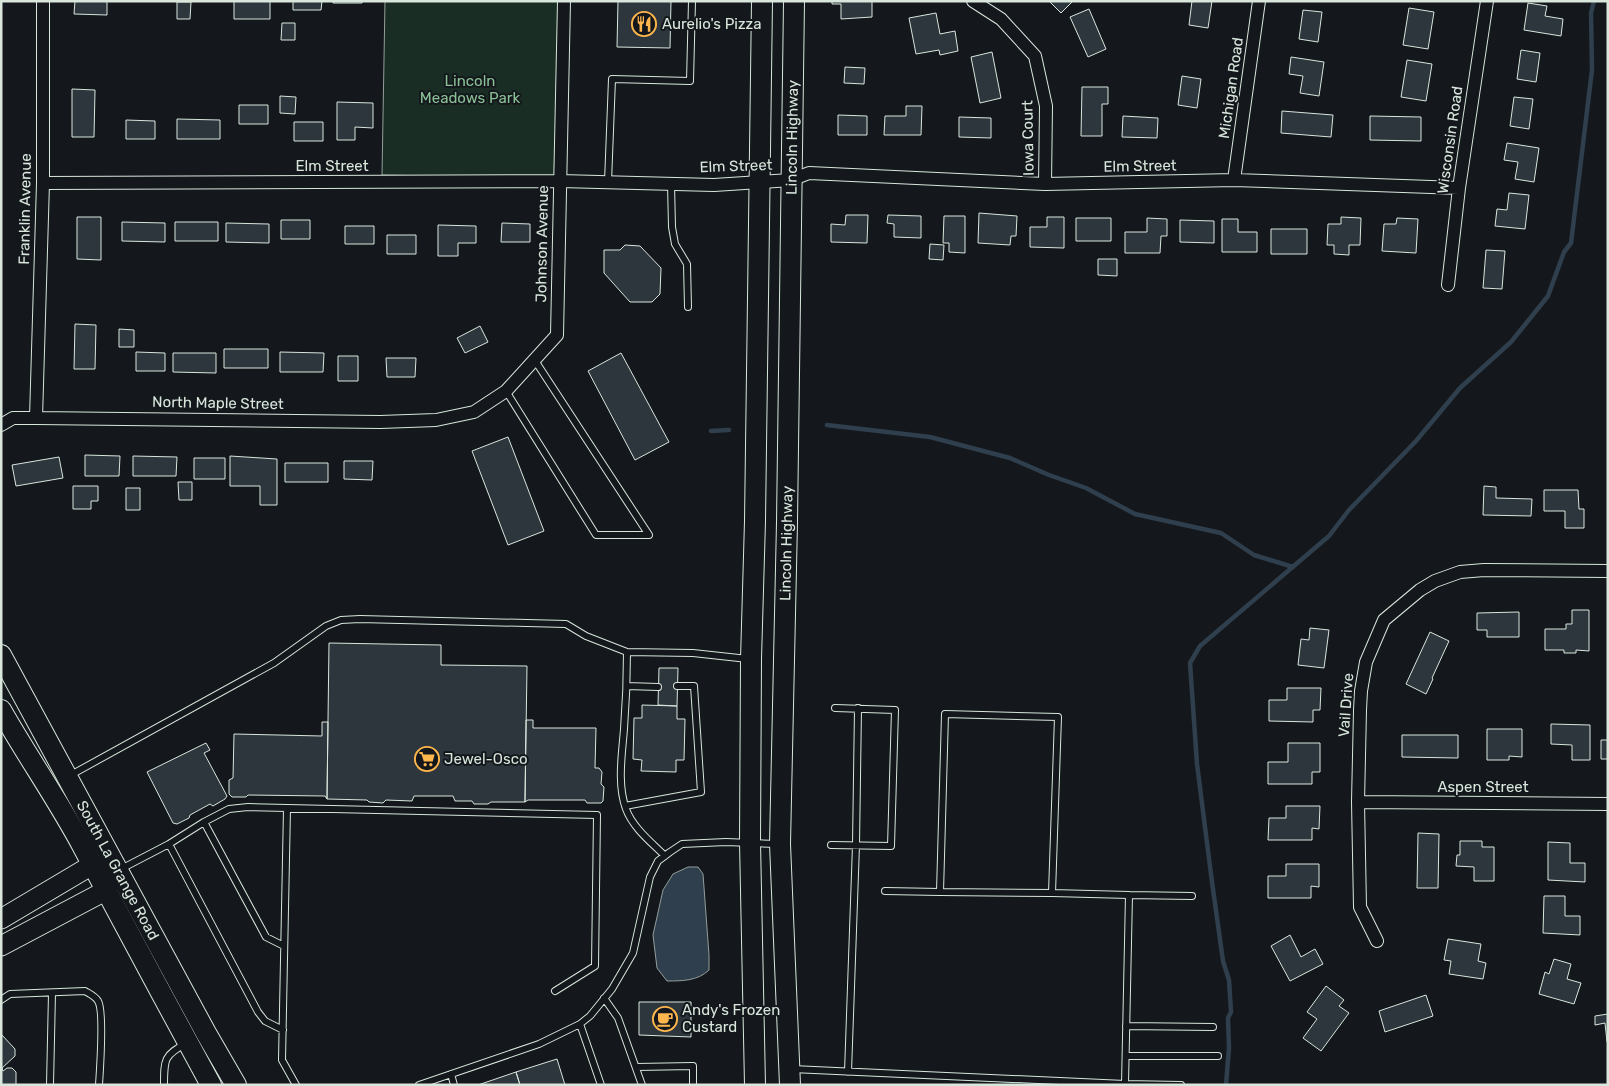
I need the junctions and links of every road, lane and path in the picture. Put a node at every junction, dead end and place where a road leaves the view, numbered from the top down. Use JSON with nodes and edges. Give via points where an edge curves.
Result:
{"nodes":[{"id":1,"x":43,"y":1,"type":"edge"},
{"id":2,"x":564,"y":1,"type":"edge"},
{"id":3,"x":692,"y":1,"type":"edge"},
{"id":4,"x":762,"y":1,"type":"edge"},
{"id":5,"x":794,"y":1,"type":"edge"},
{"id":6,"x":973,"y":1,"type":"edge"},
{"id":7,"x":1260,"y":1,"type":"edge"},
{"id":8,"x":1487,"y":1,"type":"edge"},
{"id":9,"x":791,"y":180,"type":"junction"},
{"id":10,"x":1234,"y":180,"type":"junction"},
{"id":11,"x":560,"y":181,"type":"junction"},
{"id":12,"x":608,"y":182,"type":"junction"},
{"id":13,"x":758,"y":182,"type":"junction"},
{"id":14,"x":43,"y":184,"type":"junction"},
{"id":15,"x":671,"y":184,"type":"junction"},
{"id":16,"x":1045,"y":184,"type":"junction"},
{"id":17,"x":1459,"y":188,"type":"junction"},
{"id":18,"x":1448,"y":285,"type":"dead end"},
{"id":19,"x":688,"y":307,"type":"dead end"},
{"id":20,"x":534,"y":359,"type":"junction"},
{"id":21,"x":506,"y":391,"type":"junction"},
{"id":22,"x":36,"y":418,"type":"junction"},
{"id":23,"x":436,"y":420,"type":"joint"},
{"id":24,"x":1,"y":425,"type":"edge"},
{"id":25,"x":1608,"y":570,"type":"edge"},
{"id":26,"x":627,"y":652,"type":"junction"},
{"id":27,"x":1,"y":655,"type":"edge"},
{"id":28,"x":751,"y":659,"type":"junction"},
{"id":29,"x":627,"y":686,"type":"junction"},
{"id":30,"x":677,"y":686,"type":"dead end"},
{"id":31,"x":658,"y":687,"type":"dead end"},
{"id":32,"x":835,"y":708,"type":"dead end"},
{"id":33,"x":858,"y":708,"type":"junction"},
{"id":34,"x":1,"y":710,"type":"edge"},
{"id":35,"x":67,"y":777,"type":"junction"},
{"id":36,"x":1358,"y":802,"type":"junction"},
{"id":37,"x":1608,"y":804,"type":"edge"},
{"id":38,"x":625,"y":806,"type":"junction"},
{"id":39,"x":287,"y":808,"type":"junction"},
{"id":40,"x":204,"y":822,"type":"junction"},
{"id":41,"x":750,"y":842,"type":"junction"},
{"id":42,"x":169,"y":844,"type":"junction"},
{"id":43,"x":780,"y":844,"type":"junction"},
{"id":44,"x":831,"y":845,"type":"dead end"},
{"id":45,"x":856,"y":845,"type":"junction"},
{"id":46,"x":665,"y":856,"type":"junction"},
{"id":47,"x":92,"y":865,"type":"junction"},
{"id":48,"x":118,"y":870,"type":"junction"},
{"id":49,"x":105,"y":891,"type":"junction"},
{"id":50,"x":885,"y":891,"type":"dead end"},
{"id":51,"x":940,"y":892,"type":"junction"},
{"id":52,"x":1052,"y":893,"type":"junction"},
{"id":53,"x":1129,"y":895,"type":"junction"},
{"id":54,"x":1192,"y":896,"type":"dead end"},
{"id":55,"x":1,"y":919,"type":"edge"},
{"id":56,"x":1377,"y":941,"type":"dead end"},
{"id":57,"x":1,"y":946,"type":"edge"},
{"id":58,"x":284,"y":946,"type":"junction"},
{"id":59,"x":555,"y":990,"type":"dead end"},
{"id":60,"x":52,"y":993,"type":"junction"},
{"id":61,"x":2,"y":996,"type":"edge"},
{"id":62,"x":604,"y":998,"type":"junction"},
{"id":63,"x":580,"y":1024,"type":"junction"},
{"id":64,"x":1126,"y":1026,"type":"junction"},
{"id":65,"x":1213,"y":1027,"type":"dead end"},
{"id":66,"x":283,"y":1030,"type":"junction"},
{"id":67,"x":188,"y":1042,"type":"junction"},
{"id":68,"x":1126,"y":1056,"type":"junction"},
{"id":69,"x":1218,"y":1056,"type":"dead end"},
{"id":70,"x":636,"y":1068,"type":"junction"},
{"id":71,"x":848,"y":1072,"type":"junction"},
{"id":72,"x":450,"y":1074,"type":"junction"},
{"id":73,"x":790,"y":1077,"type":"edge"},
{"id":74,"x":1082,"y":1083,"type":"edge"},
{"id":75,"x":1125,"y":1084,"type":"edge"},
{"id":76,"x":50,"y":1085,"type":"edge"},
{"id":77,"x":99,"y":1085,"type":"edge"},
{"id":78,"x":164,"y":1085,"type":"edge"},
{"id":79,"x":210,"y":1085,"type":"edge"},
{"id":80,"x":236,"y":1085,"type":"edge"},
{"id":81,"x":296,"y":1085,"type":"edge"},
{"id":82,"x":419,"y":1085,"type":"edge"},
{"id":83,"x":454,"y":1085,"type":"edge"},
{"id":84,"x":601,"y":1085,"type":"edge"},
{"id":85,"x":642,"y":1085,"type":"edge"},
{"id":86,"x":693,"y":1085,"type":"edge"},
{"id":87,"x":755,"y":1085,"type":"edge"},
{"id":88,"x":1181,"y":1085,"type":"edge"}],
"edges":[{"from":1,"to":14,"type":"street","name":"Franklin Avenue"},
{"from":2,"to":11,"type":"street","name":"Johnson Avenue"},
{"from":3,"to":12,"type":"lane","via":[[690,81],[612,79]]},
{"from":4,"to":13,"type":"main road"},
{"from":5,"to":9,"type":"main road","name":"Lincoln Highway"},
{"from":6,"to":16,"type":"street","name":"Iowa Court","via":[[1000,18],[1035,56],[1046,106]]},
{"from":7,"to":10,"type":"street","name":"Michigan Road"},
{"from":8,"to":17,"type":"street","name":"Wisconsin Road"},
{"from":9,"to":13,"type":"street","name":"Elm Street"},
{"from":9,"to":16,"type":"street","name":"Elm Street","via":[[809,173]]},
{"from":9,"to":43,"type":"main road","name":"Lincoln Highway"},
{"from":10,"to":16,"type":"street","name":"Elm Street"},
{"from":10,"to":17,"type":"street","name":"Elm Street"},
{"from":11,"to":12,"type":"street","name":"Elm Street"},
{"from":11,"to":14,"type":"street","name":"Elm Street"},
{"from":11,"to":20,"type":"street","name":"Johnson Avenue","via":[[557,335]]},
{"from":12,"to":15,"type":"street","name":"Elm Street"},
{"from":13,"to":15,"type":"street","name":"Elm Street"},
{"from":13,"to":28,"type":"main road"},
{"from":14,"to":22,"type":"street","name":"Franklin Avenue"},
{"from":15,"to":19,"type":"lane","via":[[675,244],[687,264]]},
{"from":17,"to":18,"type":"street","name":"Wisconsin Road"},
{"from":20,"to":21,"type":"street","name":"Johnson Avenue"},
{"from":20,"to":21,"type":"lane","via":[[649,535],[596,535]]},
{"from":21,"to":23,"type":"street","name":"Johnson Avenue","via":[[474,412]]},
{"from":22,"to":23,"type":"street","name":"North Maple Street"},
{"from":22,"to":24,"type":"street","name":"North Maple Street","via":[[13,418]]},
{"from":25,"to":36,"type":"street","name":"Vail Drive","via":[[1460,572],[1434,580],[1384,620],[1366,662],[1361,691]]},
{"from":26,"to":28,"type":"lane","via":[[693,653]]},
{"from":26,"to":29,"type":"lane"},
{"from":26,"to":35,"type":"lane","via":[[586,636],[566,624],[341,620],[326,626],[274,663]]},
{"from":27,"to":35,"type":"main road","name":"South La Grange Road"},
{"from":28,"to":41,"type":"main road"},
{"from":29,"to":31,"type":"lane"},
{"from":29,"to":38,"type":"lane","via":[[621,775]]},
{"from":30,"to":38,"type":"lane","via":[[694,686],[701,792]]},
{"from":32,"to":33,"type":"lane"},
{"from":33,"to":45,"type":"lane"},
{"from":33,"to":45,"type":"lane","via":[[895,710],[891,846]]},
{"from":34,"to":47,"type":"main road","name":"South La Grange Road"},
{"from":35,"to":48,"type":"main road","name":"South La Grange Road"},
{"from":36,"to":37,"type":"street","name":"Aspen Street"},
{"from":36,"to":56,"type":"street","name":"Vail Drive","via":[[1360,907]]},
{"from":38,"to":46,"type":"lane","via":[[637,828]]},
{"from":39,"to":40,"type":"lane","via":[[229,810]]},
{"from":39,"to":58,"type":"lane"},
{"from":39,"to":59,"type":"lane","via":[[598,815],[595,966]]},
{"from":40,"to":42,"type":"lane"},
{"from":40,"to":58,"type":"lane","via":[[266,938]]},
{"from":41,"to":43,"type":"lane"},
{"from":41,"to":46,"type":"lane","via":[[682,844]]},
{"from":41,"to":87,"type":"main road"},
{"from":42,"to":48,"type":"lane"},
{"from":42,"to":66,"type":"lane","via":[[258,1012],[265,1021]]},
{"from":43,"to":73,"type":"main road","name":"Lincoln Highway"},
{"from":44,"to":45,"type":"lane"},
{"from":45,"to":71,"type":"lane"},
{"from":46,"to":62,"type":"lane","via":[[658,861],[650,877],[633,953]]},
{"from":47,"to":48,"type":"street"},
{"from":47,"to":49,"type":"main road","name":"South La Grange Road"},
{"from":47,"to":55,"type":"street"},
{"from":48,"to":49,"type":"street"},
{"from":48,"to":80,"type":"main road","name":"South La Grange Road"},
{"from":49,"to":57,"type":"street"},
{"from":49,"to":67,"type":"main road","name":"South La Grange Road"},
{"from":50,"to":51,"type":"lane"},
{"from":51,"to":52,"type":"lane"},
{"from":51,"to":52,"type":"lane","via":[[945,714],[1058,717]]},
{"from":52,"to":53,"type":"lane"},
{"from":53,"to":54,"type":"lane"},
{"from":53,"to":64,"type":"lane"},
{"from":58,"to":66,"type":"lane"},
{"from":60,"to":61,"type":"lane"},
{"from":60,"to":76,"type":"lane"},
{"from":60,"to":77,"type":"lane","via":[[85,991],[99,1002]]},
{"from":62,"to":63,"type":"lane"},
{"from":62,"to":70,"type":"lane","via":[[618,1018]]},
{"from":63,"to":72,"type":"lane","via":[[539,1044]]},
{"from":63,"to":84,"type":"lane"},
{"from":64,"to":65,"type":"lane"},
{"from":64,"to":68,"type":"lane"},
{"from":66,"to":81,"type":"lane","via":[[282,1060]]},
{"from":67,"to":78,"type":"lane","via":[[166,1058]]},
{"from":67,"to":79,"type":"main road","name":"South La Grange Road"},
{"from":68,"to":69,"type":"lane"},
{"from":68,"to":75,"type":"lane"},
{"from":70,"to":85,"type":"lane"},
{"from":70,"to":86,"type":"lane","via":[[693,1066]]},
{"from":71,"to":73,"type":"lane"},
{"from":71,"to":74,"type":"lane"},
{"from":72,"to":82,"type":"lane"},
{"from":72,"to":83,"type":"lane"},
{"from":74,"to":75,"type":"lane"},
{"from":75,"to":88,"type":"lane"}]}
